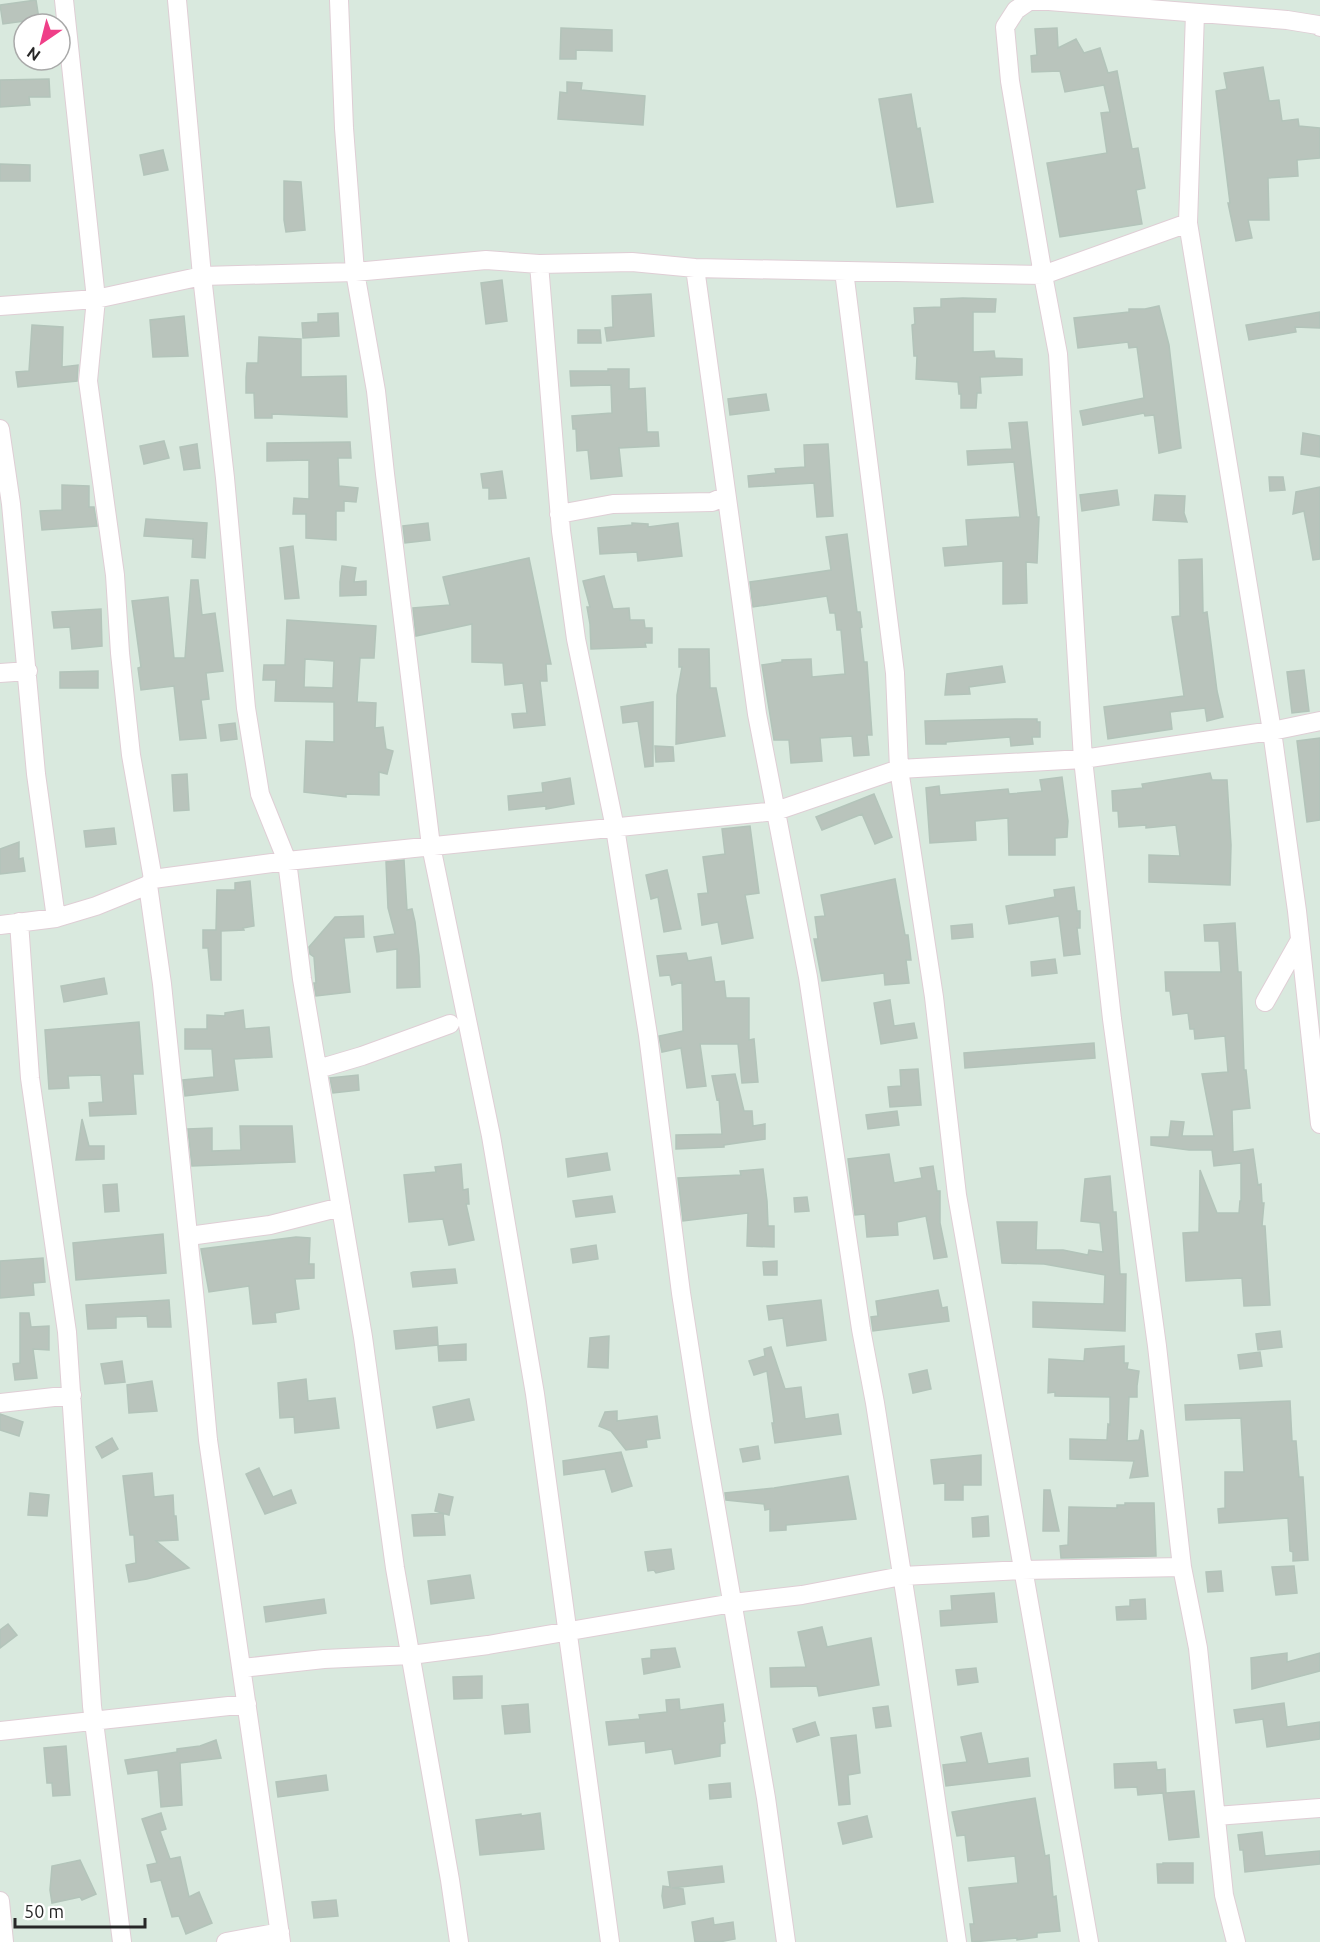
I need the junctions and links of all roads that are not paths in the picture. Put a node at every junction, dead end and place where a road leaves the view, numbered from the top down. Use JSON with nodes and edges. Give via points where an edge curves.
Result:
{"nodes":[{"id":1,"x":64,"y":0,"type":"edge"},
{"id":2,"x":177,"y":0,"type":"edge"},
{"id":3,"x":339,"y":0,"type":"edge"},
{"id":4,"x":1195,"y":13,"type":"junction"},
{"id":5,"x":1320,"y":27,"type":"edge"},
{"id":6,"x":1188,"y":223,"type":"junction"},
{"id":7,"x":539,"y":264,"type":"junction"},
{"id":8,"x":695,"y":268,"type":"junction"},
{"id":9,"x":844,"y":271,"type":"junction"},
{"id":10,"x":355,"y":272,"type":"junction"},
{"id":11,"x":1043,"y":275,"type":"junction"},
{"id":12,"x":202,"y":276,"type":"junction"},
{"id":13,"x":96,"y":299,"type":"junction"},
{"id":14,"x":0,"y":306,"type":"edge"},
{"id":15,"x":0,"y":429,"type":"edge"},
{"id":16,"x":726,"y":496,"type":"junction"},
{"id":17,"x":559,"y":514,"type":"junction"},
{"id":18,"x":28,"y":671,"type":"junction"},
{"id":19,"x":0,"y":673,"type":"edge"},
{"id":20,"x":1320,"y":721,"type":"edge"},
{"id":21,"x":1272,"y":731,"type":"junction"},
{"id":22,"x":1083,"y":759,"type":"junction"},
{"id":23,"x":899,"y":769,"type":"junction"},
{"id":24,"x":776,"y":811,"type":"junction"},
{"id":25,"x":615,"y":828,"type":"junction"},
{"id":26,"x":431,"y":846,"type":"junction"},
{"id":27,"x":287,"y":861,"type":"junction"},
{"id":28,"x":150,"y":882,"type":"junction"},
{"id":29,"x":56,"y":918,"type":"junction"},
{"id":30,"x":19,"y":922,"type":"junction"},
{"id":31,"x":0,"y":925,"type":"edge"},
{"id":32,"x":1300,"y":940,"type":"junction"},
{"id":33,"x":1265,"y":1002,"type":"dead end"},
{"id":34,"x":450,"y":1024,"type":"dead end"},
{"id":35,"x":318,"y":1069,"type":"junction"},
{"id":36,"x":1320,"y":1124,"type":"edge"},
{"id":37,"x":341,"y":1207,"type":"junction"},
{"id":38,"x":189,"y":1236,"type":"junction"},
{"id":39,"x":72,"y":1395,"type":"junction"},
{"id":40,"x":0,"y":1403,"type":"edge"},
{"id":41,"x":1182,"y":1567,"type":"junction"},
{"id":42,"x":1022,"y":1570,"type":"junction"},
{"id":43,"x":902,"y":1576,"type":"junction"},
{"id":44,"x":733,"y":1604,"type":"junction"},
{"id":45,"x":567,"y":1631,"type":"junction"},
{"id":46,"x":411,"y":1655,"type":"junction"},
{"id":47,"x":242,"y":1668,"type":"junction"},
{"id":48,"x":247,"y":1704,"type":"junction"},
{"id":49,"x":94,"y":1721,"type":"junction"},
{"id":50,"x":0,"y":1731,"type":"edge"},
{"id":51,"x":1320,"y":1808,"type":"edge"},
{"id":52,"x":1216,"y":1816,"type":"junction"},
{"id":53,"x":0,"y":1901,"type":"edge"},
{"id":54,"x":280,"y":1937,"type":"edge"},
{"id":55,"x":4,"y":1942,"type":"edge"},
{"id":56,"x":122,"y":1942,"type":"edge"},
{"id":57,"x":226,"y":1942,"type":"edge"},
{"id":58,"x":459,"y":1942,"type":"edge"},
{"id":59,"x":610,"y":1942,"type":"edge"},
{"id":60,"x":786,"y":1942,"type":"edge"},
{"id":61,"x":957,"y":1942,"type":"edge"},
{"id":62,"x":1089,"y":1942,"type":"edge"},
{"id":63,"x":1236,"y":1942,"type":"edge"}],
"edges":[{"from":1,"to":13,"type":"street"},
{"from":2,"to":12,"type":"street"},
{"from":3,"to":10,"type":"street"},
{"from":4,"to":5,"type":"street","via":[[1287,20]]},
{"from":4,"to":6,"type":"street"},
{"from":4,"to":11,"type":"street","via":[[1029,1],[1016,10],[1005,27],[1010,81]]},
{"from":6,"to":11,"type":"street"},
{"from":6,"to":21,"type":"street"},
{"from":7,"to":8,"type":"street","via":[[632,262]]},
{"from":7,"to":10,"type":"street","via":[[486,260]]},
{"from":7,"to":17,"type":"street"},
{"from":8,"to":9,"type":"street"},
{"from":8,"to":16,"type":"street"},
{"from":9,"to":11,"type":"street"},
{"from":9,"to":23,"type":"street","via":[[895,673]]},
{"from":10,"to":12,"type":"street"},
{"from":10,"to":26,"type":"street","via":[[376,391]]},
{"from":11,"to":22,"type":"street","via":[[1058,354]]},
{"from":12,"to":13,"type":"street"},
{"from":12,"to":27,"type":"street","via":[[246,708],[260,794]]},
{"from":13,"to":14,"type":"street"},
{"from":13,"to":28,"type":"street","via":[[88,381],[114,575],[131,754]]},
{"from":15,"to":18,"type":"street"},
{"from":16,"to":17,"type":"street","via":[[712,502],[613,504]]},
{"from":16,"to":24,"type":"street","via":[[757,714]]},
{"from":17,"to":25,"type":"street","via":[[576,639]]},
{"from":18,"to":19,"type":"street"},
{"from":18,"to":29,"type":"street","via":[[36,774]]},
{"from":20,"to":21,"type":"street"},
{"from":21,"to":22,"type":"street"},
{"from":21,"to":32,"type":"street"},
{"from":22,"to":23,"type":"street"},
{"from":22,"to":41,"type":"street"},
{"from":23,"to":24,"type":"street"},
{"from":23,"to":42,"type":"street","via":[[934,997],[957,1195]]},
{"from":24,"to":25,"type":"street"},
{"from":24,"to":43,"type":"street","via":[[808,977]]},
{"from":25,"to":26,"type":"street"},
{"from":25,"to":44,"type":"street","via":[[648,1035],[681,1293]]},
{"from":26,"to":27,"type":"street"},
{"from":26,"to":45,"type":"street","via":[[491,1136],[535,1394]]},
{"from":27,"to":28,"type":"street"},
{"from":27,"to":35,"type":"street"},
{"from":28,"to":29,"type":"street","via":[[96,906]]},
{"from":28,"to":38,"type":"street"},
{"from":29,"to":30,"type":"street"},
{"from":30,"to":31,"type":"street"},
{"from":30,"to":39,"type":"street","via":[[30,1078],[67,1332]]},
{"from":32,"to":33,"type":"street"},
{"from":32,"to":36,"type":"street"},
{"from":34,"to":35,"type":"street"},
{"from":35,"to":37,"type":"street"},
{"from":37,"to":38,"type":"street","via":[[270,1225]]},
{"from":37,"to":46,"type":"street"},
{"from":38,"to":47,"type":"street","via":[[208,1440]]},
{"from":39,"to":40,"type":"street"},
{"from":39,"to":49,"type":"street"},
{"from":41,"to":42,"type":"street"},
{"from":41,"to":52,"type":"street","via":[[1198,1648]]},
{"from":42,"to":43,"type":"street"},
{"from":42,"to":62,"type":"street"},
{"from":43,"to":44,"type":"street"},
{"from":43,"to":61,"type":"street"},
{"from":44,"to":45,"type":"street"},
{"from":44,"to":60,"type":"street"},
{"from":45,"to":46,"type":"street"},
{"from":45,"to":59,"type":"street"},
{"from":46,"to":47,"type":"street"},
{"from":46,"to":58,"type":"street"},
{"from":47,"to":48,"type":"street"},
{"from":48,"to":49,"type":"street"},
{"from":48,"to":54,"type":"street"},
{"from":49,"to":50,"type":"street"},
{"from":49,"to":56,"type":"street"},
{"from":51,"to":52,"type":"street"},
{"from":52,"to":63,"type":"street","via":[[1224,1895]]},
{"from":53,"to":55,"type":"street"},
{"from":54,"to":57,"type":"street"}]}
